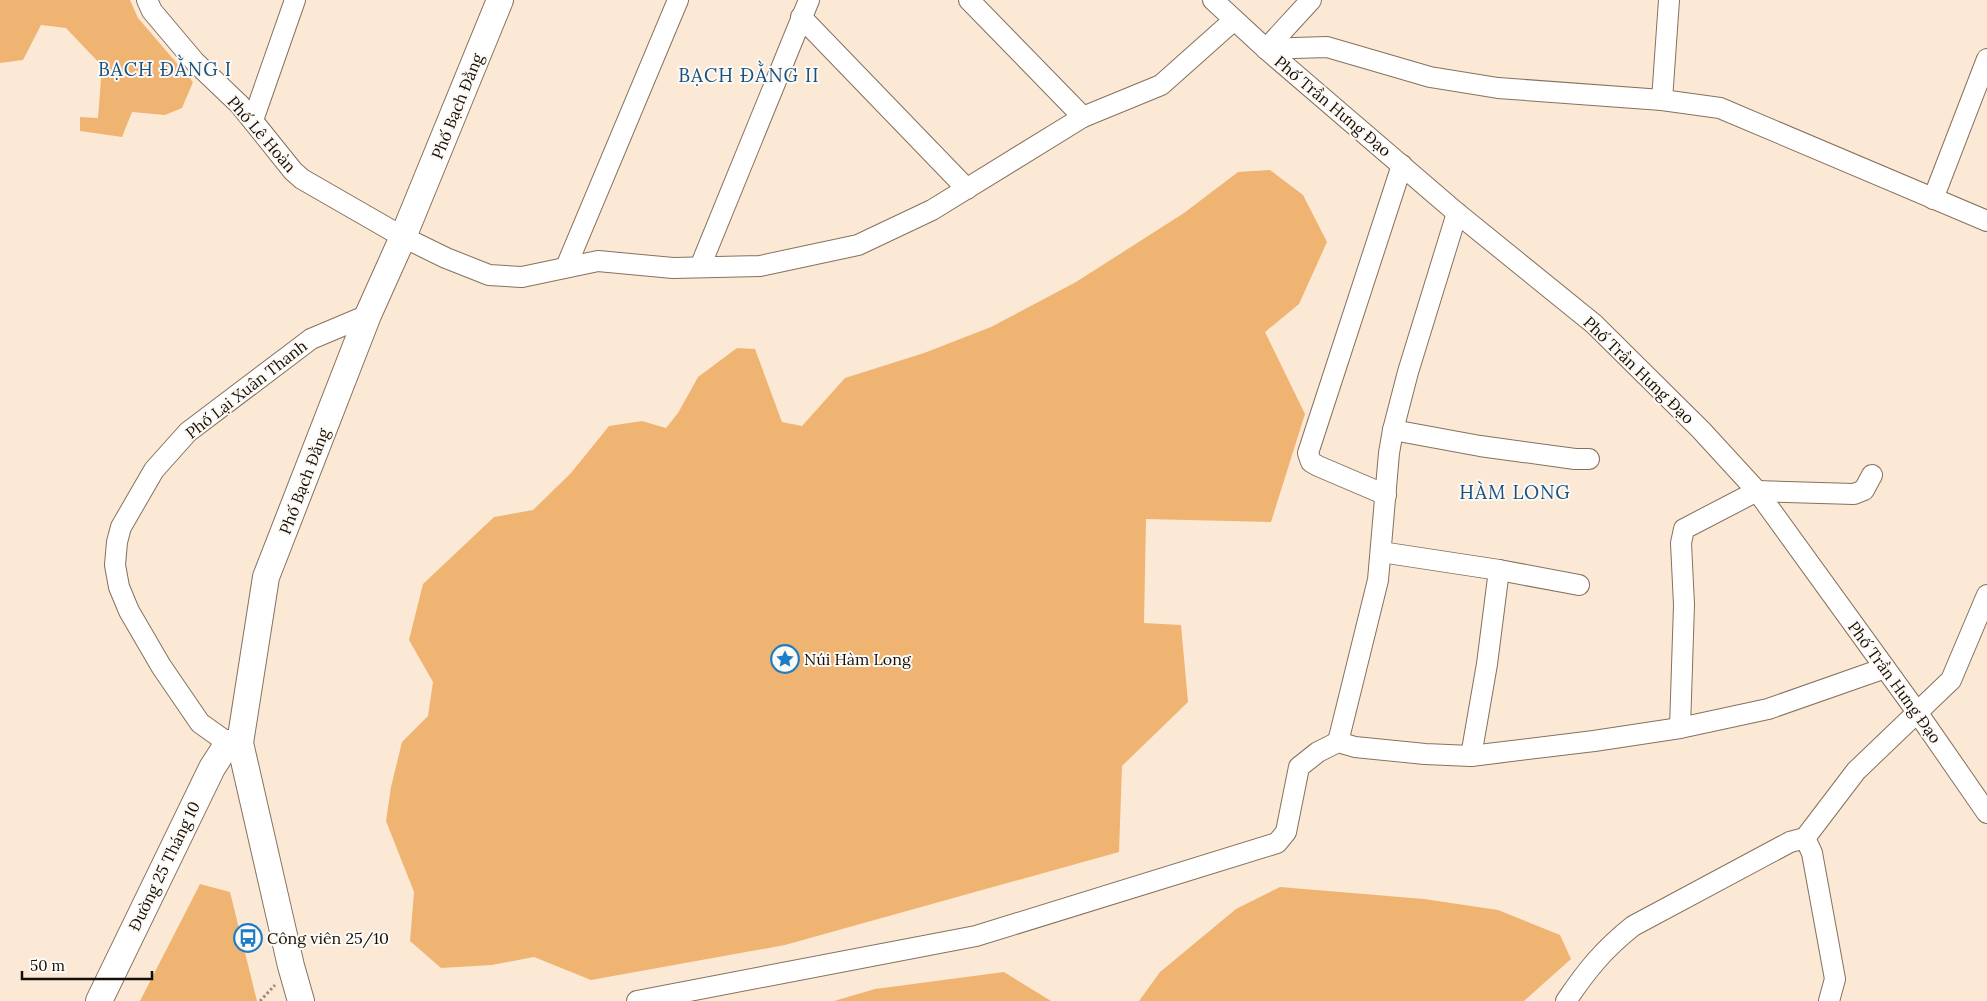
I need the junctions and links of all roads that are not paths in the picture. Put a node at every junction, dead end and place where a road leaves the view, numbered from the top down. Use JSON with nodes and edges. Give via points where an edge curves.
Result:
{"nodes":[{"id":1,"x":147,"y":0,"type":"edge"},
{"id":2,"x":295,"y":0,"type":"edge"},
{"id":3,"x":500,"y":0,"type":"edge"},
{"id":4,"x":678,"y":0,"type":"edge"},
{"id":5,"x":969,"y":0,"type":"edge"},
{"id":6,"x":1213,"y":0,"type":"edge"},
{"id":7,"x":1311,"y":0,"type":"edge"},
{"id":8,"x":1670,"y":0,"type":"edge"},
{"id":9,"x":805,"y":9,"type":"edge"},
{"id":10,"x":1234,"y":20,"type":"junction"},
{"id":11,"x":1266,"y":50,"type":"junction"},
{"id":12,"x":1987,"y":59,"type":"edge"},
{"id":13,"x":1662,"y":100,"type":"junction"},
{"id":14,"x":1083,"y":117,"type":"junction"},
{"id":15,"x":252,"y":120,"type":"junction"},
{"id":16,"x":1402,"y":165,"type":"junction"},
{"id":17,"x":967,"y":189,"type":"junction"},
{"id":18,"x":1932,"y":199,"type":"junction"},
{"id":19,"x":1457,"y":213,"type":"junction"},
{"id":20,"x":1987,"y":221,"type":"edge"},
{"id":21,"x":403,"y":237,"type":"junction"},
{"id":22,"x":700,"y":267,"type":"junction"},
{"id":23,"x":566,"y":268,"type":"junction"},
{"id":24,"x":368,"y":315,"type":"junction"},
{"id":25,"x":1393,"y":430,"type":"junction"},
{"id":26,"x":1589,"y":459,"type":"dead end"},
{"id":27,"x":1872,"y":475,"type":"dead end"},
{"id":28,"x":1757,"y":491,"type":"junction"},
{"id":29,"x":1386,"y":495,"type":"junction"},
{"id":30,"x":1381,"y":552,"type":"junction"},
{"id":31,"x":1499,"y":570,"type":"junction"},
{"id":32,"x":1579,"y":586,"type":"dead end"},
{"id":33,"x":1987,"y":595,"type":"edge"},
{"id":34,"x":1884,"y":668,"type":"junction"},
{"id":35,"x":1917,"y":712,"type":"junction"},
{"id":36,"x":1680,"y":728,"type":"junction"},
{"id":37,"x":1338,"y":742,"type":"junction"},
{"id":38,"x":234,"y":743,"type":"junction"},
{"id":39,"x":1471,"y":756,"type":"junction"},
{"id":40,"x":1987,"y":813,"type":"edge"},
{"id":41,"x":1805,"y":838,"type":"junction"},
{"id":42,"x":297,"y":996,"type":"edge"},
{"id":43,"x":99,"y":1001,"type":"edge"},
{"id":44,"x":637,"y":1001,"type":"edge"},
{"id":45,"x":1566,"y":1001,"type":"edge"},
{"id":46,"x":1829,"y":1001,"type":"edge"}],
"edges":[{"from":1,"to":15,"type":"street","name":"Phố Lê Hoàn","via":[[152,11],[195,62]]},
{"from":2,"to":15,"type":"street"},
{"from":3,"to":21,"type":"main road","name":"Phố Bạch Đằng"},
{"from":4,"to":23,"type":"street"},
{"from":5,"to":14,"type":"street"},
{"from":6,"to":10,"type":"street","name":"Phố Trần Hưng Đạo"},
{"from":7,"to":11,"type":"street"},
{"from":8,"to":13,"type":"street"},
{"from":9,"to":17,"type":"street"},
{"from":9,"to":22,"type":"street"},
{"from":10,"to":11,"type":"street","name":"Phố Trần Hưng Đạo"},
{"from":10,"to":14,"type":"street","name":"Phố Lê Hoàn","via":[[1161,85]]},
{"from":11,"to":13,"type":"street","via":[[1327,47],[1430,76],[1488,86]]},
{"from":11,"to":16,"type":"street","name":"Phố Trần Hưng Đạo"},
{"from":12,"to":18,"type":"street"},
{"from":13,"to":18,"type":"street","via":[[1720,108]]},
{"from":14,"to":17,"type":"street","name":"Phố Lê Hoàn"},
{"from":15,"to":21,"type":"street","name":"Phố Lê Hoàn","via":[[302,179]]},
{"from":16,"to":19,"type":"street","name":"Phố Trần Hưng Đạo"},
{"from":16,"to":29,"type":"street","via":[[1308,453],[1314,464]]},
{"from":17,"to":22,"type":"street","name":"Phố Lê Hoàn","via":[[858,246],[760,266]]},
{"from":18,"to":20,"type":"street"},
{"from":19,"to":25,"type":"street"},
{"from":19,"to":28,"type":"street","name":"Phố Trần Hưng Đạo","via":[[1594,324],[1701,430]]},
{"from":21,"to":23,"type":"street","name":"Phố Lê Hoàn","via":[[489,274],[522,276]]},
{"from":21,"to":24,"type":"main road","name":"Phố Bạch Đằng"},
{"from":22,"to":23,"type":"street","name":"Phố Lê Hoàn","via":[[673,268],[598,261]]},
{"from":24,"to":38,"type":"main road","name":"Phố Bạch Đằng","via":[[266,578]]},
{"from":24,"to":38,"type":"street","name":"Phố Lại Xuân Thanh","via":[[311,339],[194,427],[154,470],[121,526],[116,542],[115,565],[118,587],[129,611],[200,724]]},
{"from":25,"to":26,"type":"street","via":[[1480,446]]},
{"from":25,"to":29,"type":"street"},
{"from":27,"to":28,"type":"street","via":[[1864,490],[1854,494]]},
{"from":28,"to":34,"type":"street","name":"Phố Trần Hưng Đạo"},
{"from":28,"to":36,"type":"street","via":[[1690,525],[1682,533],[1684,605]]},
{"from":29,"to":30,"type":"street"},
{"from":30,"to":31,"type":"street"},
{"from":30,"to":37,"type":"street","via":[[1378,580]]},
{"from":31,"to":32,"type":"street"},
{"from":31,"to":39,"type":"street"},
{"from":33,"to":35,"type":"street","via":[[1952,680]]},
{"from":34,"to":35,"type":"street","name":"Phố Trần Hưng Đạo"},
{"from":34,"to":36,"type":"street","via":[[1768,709]]},
{"from":35,"to":40,"type":"street","name":"Phố Trần Hưng Đạo"},
{"from":35,"to":41,"type":"street","via":[[1856,771]]},
{"from":36,"to":39,"type":"street"},
{"from":37,"to":39,"type":"street","via":[[1355,747]]},
{"from":37,"to":44,"type":"street","via":[[1318,752],[1299,768],[1286,832],[1277,843],[976,936]]},
{"from":38,"to":42,"type":"main road","name":"Phố Bạch Đằng"},
{"from":38,"to":43,"type":"main road","name":"Đường 25 Tháng 10","via":[[212,768]]},
{"from":41,"to":45,"type":"street","via":[[1790,842],[1633,926],[1610,944]]},
{"from":41,"to":46,"type":"street","via":[[1812,853],[1835,979]]}]}
